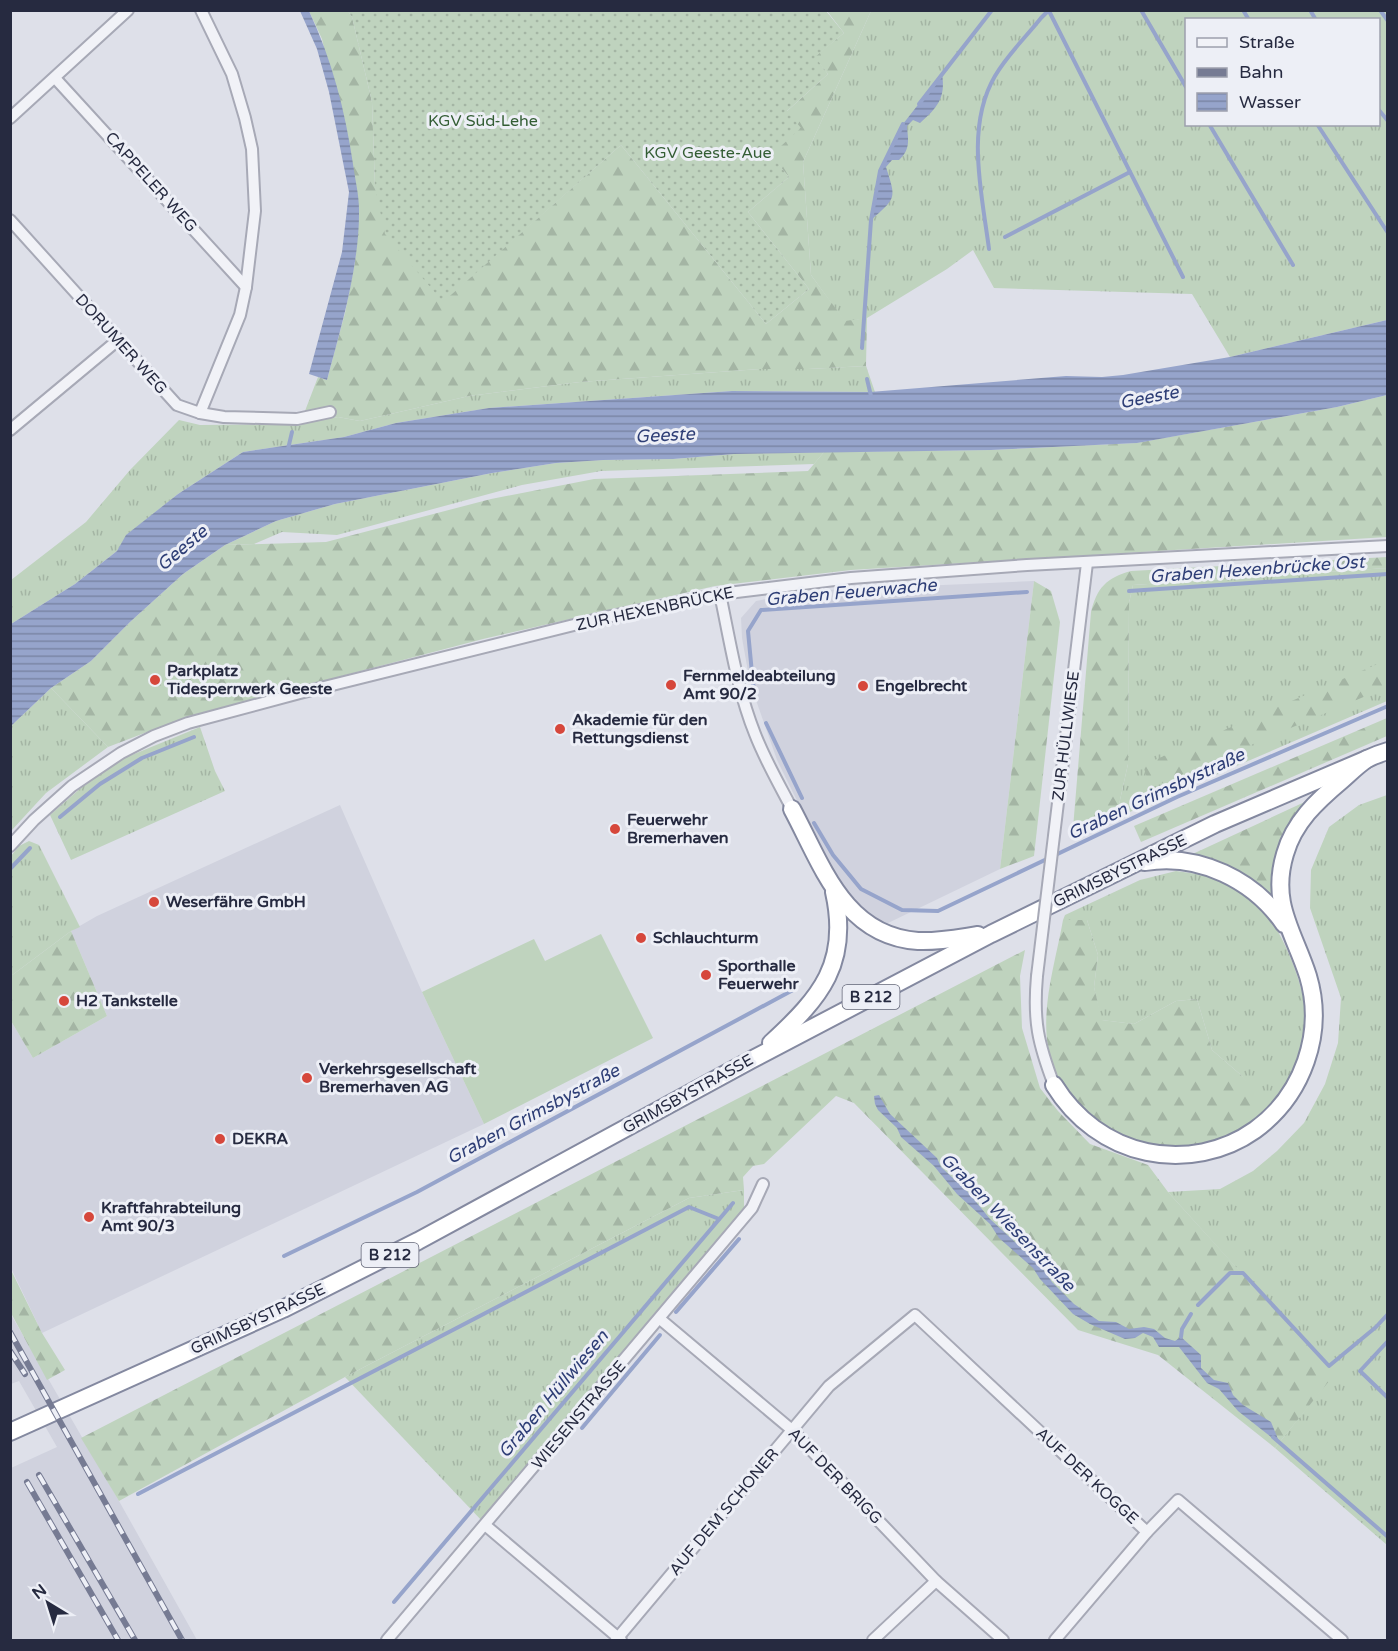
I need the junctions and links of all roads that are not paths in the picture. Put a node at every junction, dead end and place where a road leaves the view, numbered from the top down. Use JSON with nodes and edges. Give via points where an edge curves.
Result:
{"nodes":[{"id":1,"x":128,"y":10,"type":"edge"},
{"id":2,"x":201,"y":10,"type":"edge"},
{"id":3,"x":55,"y":78,"type":"junction"},
{"id":4,"x":10,"y":118,"type":"edge"},
{"id":5,"x":10,"y":220,"type":"edge"},
{"id":6,"x":246,"y":287,"type":"junction"},
{"id":7,"x":118,"y":340,"type":"junction"},
{"id":8,"x":201,"y":412,"type":"junction"},
{"id":9,"x":330,"y":412,"type":"dead end"},
{"id":10,"x":10,"y":430,"type":"edge"},
{"id":11,"x":1388,"y":546,"type":"edge"},
{"id":12,"x":1087,"y":563,"type":"junction"},
{"id":13,"x":720,"y":594,"type":"junction"},
{"id":14,"x":1388,"y":751,"type":"edge"},
{"id":15,"x":1367,"y":759,"type":"junction"},
{"id":16,"x":792,"y":809,"type":"joint"},
{"id":17,"x":10,"y":846,"type":"edge"},
{"id":18,"x":1132,"y":865,"type":"junction"},
{"id":19,"x":834,"y":891,"type":"junction"},
{"id":20,"x":1289,"y":932,"type":"junction"},
{"id":21,"x":990,"y":934,"type":"junction"},
{"id":22,"x":752,"y":1060,"type":"junction"},
{"id":23,"x":1054,"y":1085,"type":"joint"},
{"id":24,"x":763,"y":1184,"type":"dead end"},
{"id":25,"x":915,"y":1315,"type":"joint"},
{"id":26,"x":660,"y":1319,"type":"junction"},
{"id":27,"x":792,"y":1430,"type":"junction"},
{"id":28,"x":10,"y":1432,"type":"edge"},
{"id":29,"x":485,"y":1525,"type":"junction"},
{"id":30,"x":1147,"y":1532,"type":"junction"},
{"id":31,"x":936,"y":1581,"type":"junction"},
{"id":32,"x":619,"y":1640,"type":"edge"},
{"id":33,"x":387,"y":1641,"type":"edge"},
{"id":34,"x":873,"y":1641,"type":"edge"},
{"id":35,"x":1003,"y":1641,"type":"edge"},
{"id":36,"x":1055,"y":1641,"type":"edge"},
{"id":37,"x":1342,"y":1641,"type":"edge"}],
"edges":[{"from":1,"to":3,"type":"street"},
{"from":2,"to":6,"type":"street","via":[[232,74],[252,149],[255,211]]},
{"from":3,"to":4,"type":"street"},
{"from":3,"to":6,"type":"street","name":"CAPPELER WEG"},
{"from":5,"to":7,"type":"street","name":"DORUMER WEG"},
{"from":6,"to":8,"type":"street","via":[[240,315]]},
{"from":7,"to":8,"type":"street","name":"DORUMER WEG","via":[[177,405]]},
{"from":7,"to":10,"type":"street"},
{"from":8,"to":9,"type":"street","name":"DORUMER WEG","via":[[224,417],[297,419]]},
{"from":11,"to":12,"type":"street","name":"ZUR HEXENBRÜCKE"},
{"from":12,"to":13,"type":"street","name":"ZUR HEXENBRÜCKE","via":[[851,578]]},
{"from":12,"to":23,"type":"street","name":"ZUR HÜLLWIESE","bridge":true,"via":[[1037,976],[1037,1037]]},
{"from":13,"to":16,"type":"street","via":[[749,717]]},
{"from":13,"to":17,"type":"street","name":"ZUR HEXENBRÜCKE","via":[[606,617],[188,723],[121,753],[72,786]]},
{"from":14,"to":15,"type":"highway","number":"B 212"},
{"from":15,"to":18,"type":"highway","name":"GRIMSBYSTRASSE","number":"B 212","via":[[1215,824]]},
{"from":15,"to":20,"type":"highway","via":[[1315,803],[1292,835],[1280,884]]},
{"from":16,"to":19,"type":"highway"},
{"from":18,"to":20,"type":"highway","via":[[1172,860],[1222,872],[1264,900]]},
{"from":18,"to":21,"type":"highway","name":"GRIMSBYSTRASSE","number":"B 212"},
{"from":19,"to":21,"type":"highway","via":[[856,916],[900,938],[933,941]]},
{"from":19,"to":22,"type":"highway","via":[[839,924],[830,974],[799,1017]]},
{"from":20,"to":23,"type":"highway","via":[[1312,991],[1312,1040],[1295,1087],[1275,1113],[1250,1134],[1196,1154],[1138,1151],[1094,1129]]},
{"from":21,"to":22,"type":"highway","name":"GRIMSBYSTRASSE","number":"B 212"},
{"from":22,"to":28,"type":"highway","name":"GRIMSBYSTRASSE","number":"B 212","via":[[418,1241],[283,1309]]},
{"from":24,"to":26,"type":"street","name":"WIESENSTRASSE","via":[[752,1208]]},
{"from":25,"to":27,"type":"street","name":"AUF DEM SCHONER","via":[[829,1386]]},
{"from":25,"to":30,"type":"street","name":"AUF DER KOGGE"},
{"from":26,"to":27,"type":"street","name":"AUF DER BRIGG"},
{"from":26,"to":29,"type":"street","name":"WIESENSTRASSE"},
{"from":27,"to":31,"type":"street","name":"AUF DER BRIGG"},
{"from":27,"to":32,"type":"street","name":"AUF DEM SCHONER"},
{"from":29,"to":32,"type":"street"},
{"from":29,"to":33,"type":"street","name":"WIESENSTRASSE"},
{"from":30,"to":36,"type":"street"},
{"from":30,"to":37,"type":"street","name":"AUF DER KOGGE","via":[[1178,1500]]},
{"from":31,"to":34,"type":"street"},
{"from":31,"to":35,"type":"street","name":"AUF DER BRIGG"}]}
